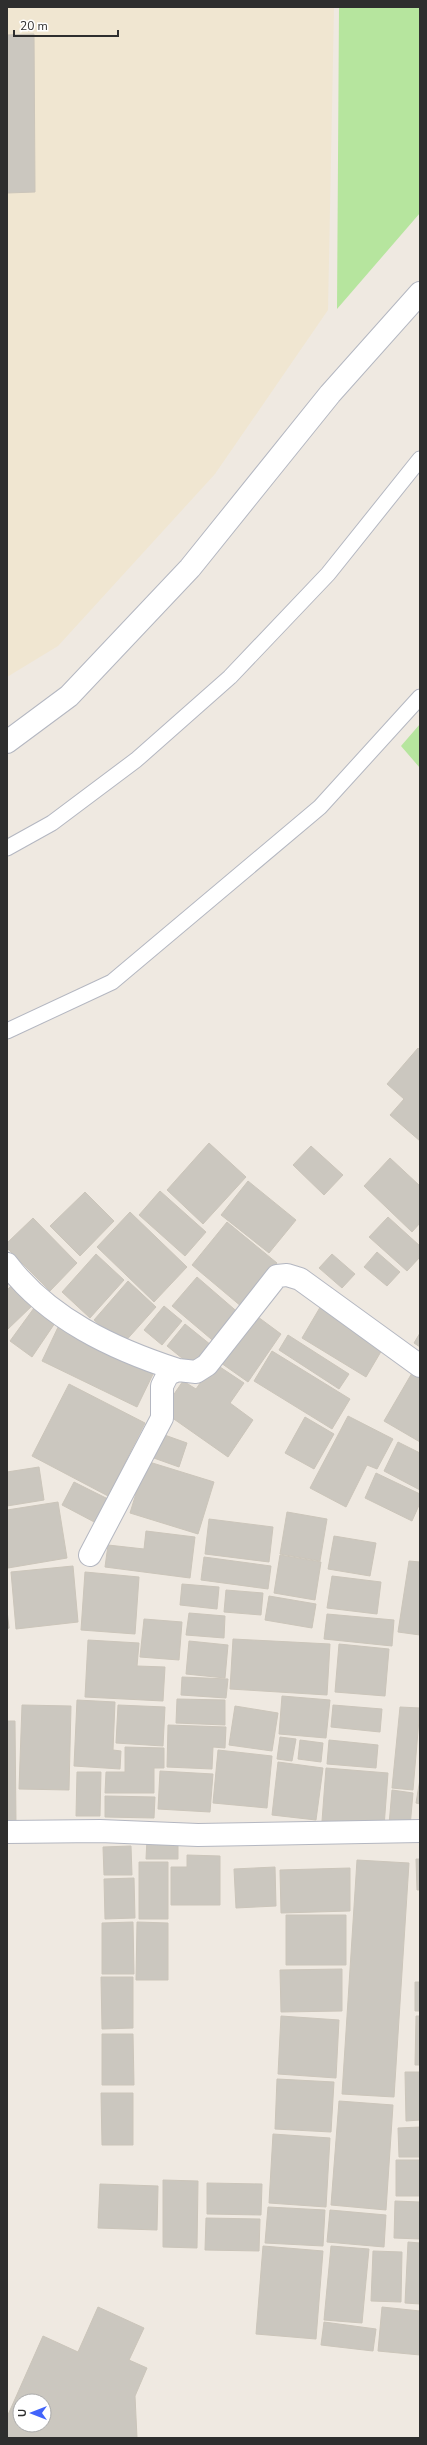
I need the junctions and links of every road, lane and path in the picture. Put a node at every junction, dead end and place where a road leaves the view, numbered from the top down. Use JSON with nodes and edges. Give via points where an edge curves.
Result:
{"nodes":[{"id":1,"x":420,"y":293,"type":"edge"},
{"id":2,"x":420,"y":458,"type":"edge"},
{"id":3,"x":420,"y":697,"type":"edge"},
{"id":4,"x":7,"y":742,"type":"edge"},
{"id":5,"x":7,"y":848,"type":"edge"},
{"id":6,"x":7,"y":1031,"type":"edge"},
{"id":7,"x":7,"y":1264,"type":"edge"},
{"id":8,"x":420,"y":1366,"type":"edge"},
{"id":9,"x":178,"y":1370,"type":"junction"},
{"id":10,"x":90,"y":1556,"type":"dead end"},
{"id":11,"x":420,"y":1831,"type":"edge"},
{"id":12,"x":7,"y":1832,"type":"edge"}],
"edges":[{"from":1,"to":4,"type":"street","via":[[330,394],[190,568],[69,696]]},
{"from":2,"to":5,"type":"lane","via":[[328,574],[230,677],[136,760],[52,824]]},
{"from":3,"to":6,"type":"lane","via":[[320,807],[112,982]]},
{"from":7,"to":9,"type":"street","via":[[53,1309],[89,1334],[142,1358]]},
{"from":8,"to":9,"type":"street","via":[[300,1279],[282,1275],[277,1276],[207,1365],[196,1372]]},
{"from":9,"to":10,"type":"street","via":[[168,1374],[162,1386],[162,1418]]},
{"from":11,"to":12,"type":"street","via":[[198,1835],[100,1831]]}]}
